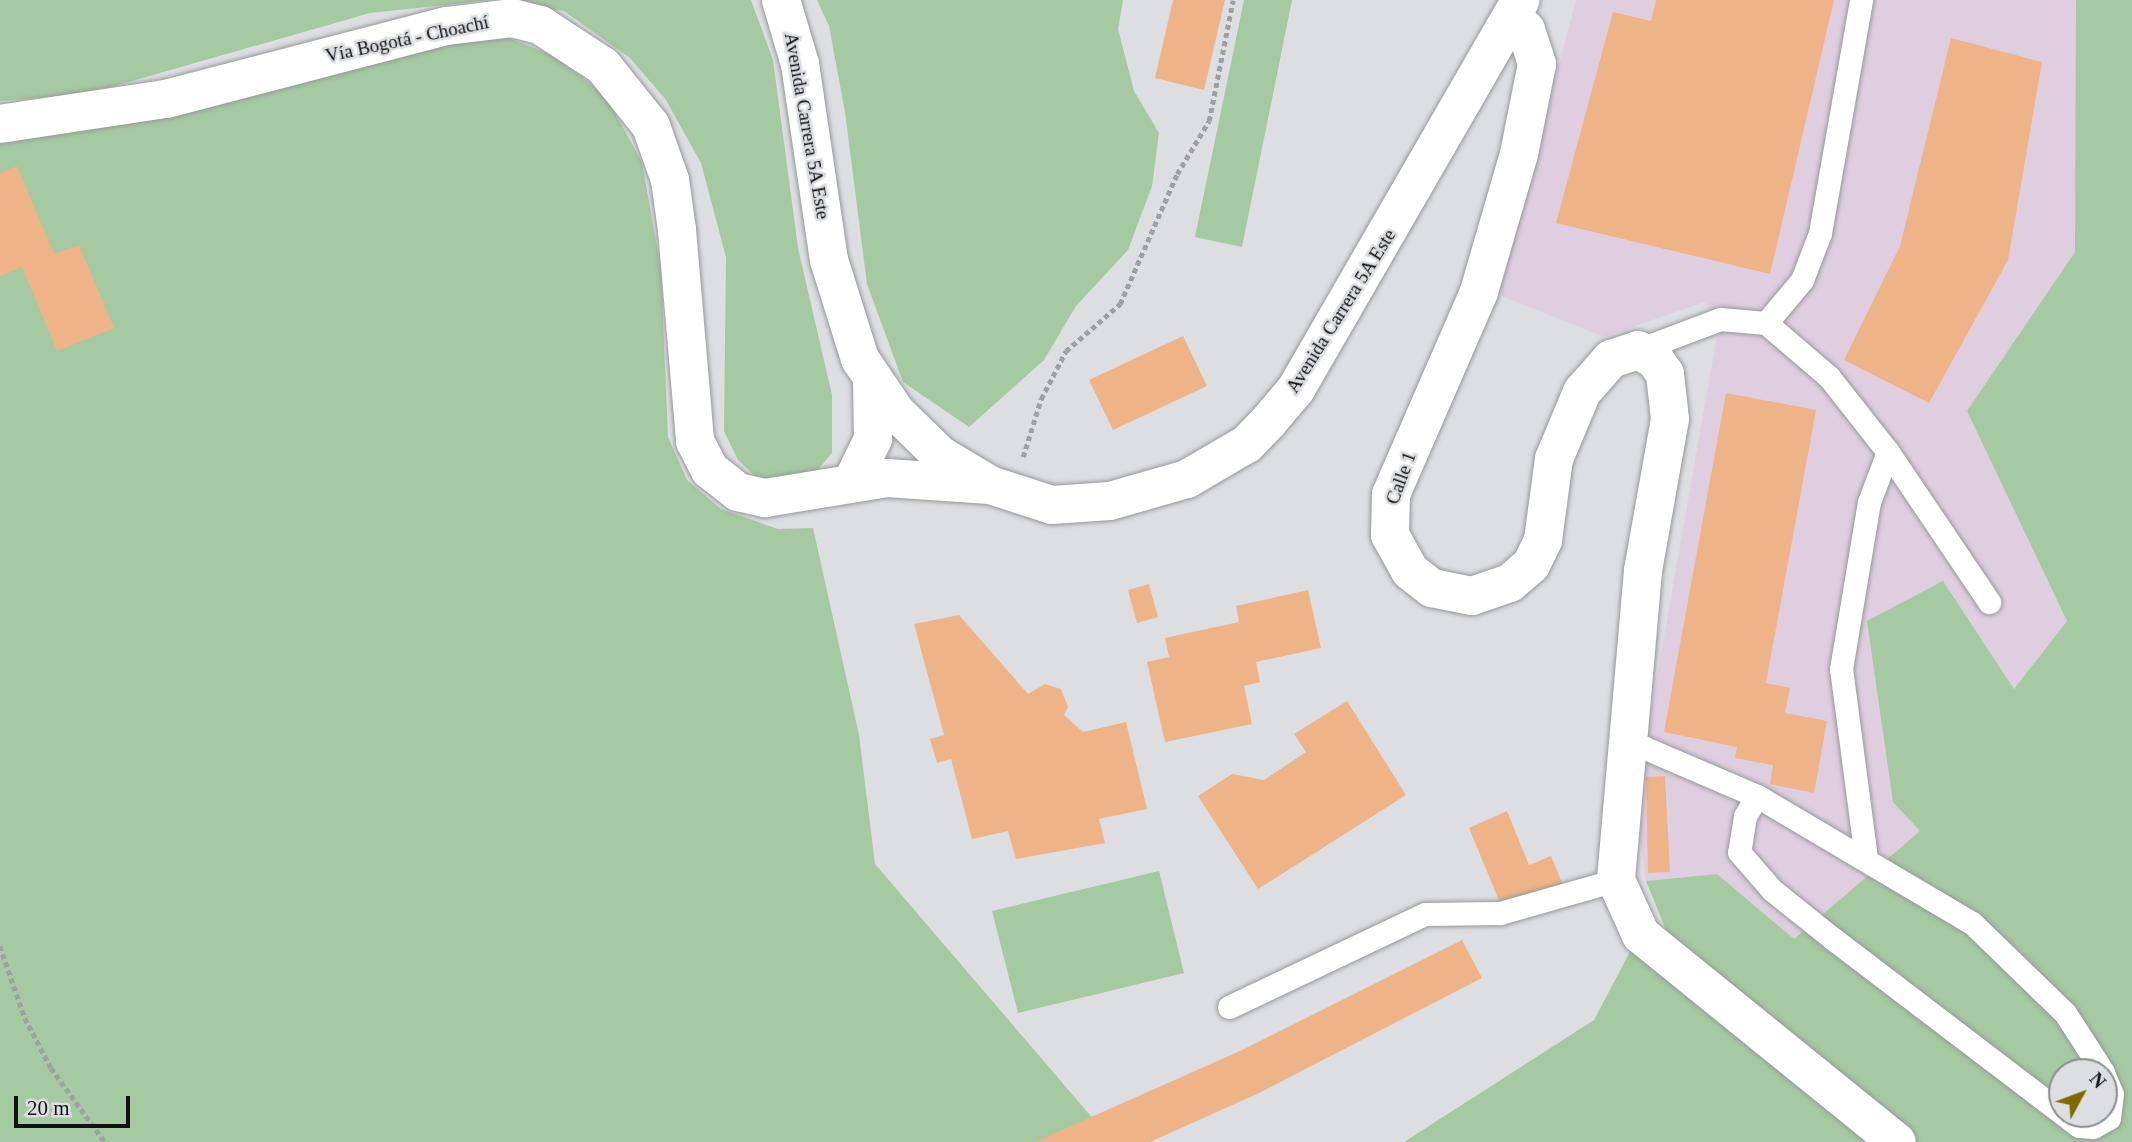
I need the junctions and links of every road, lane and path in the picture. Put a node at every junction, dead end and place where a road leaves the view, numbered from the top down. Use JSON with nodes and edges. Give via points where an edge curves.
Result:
{"nodes":[{"id":1,"x":781,"y":0,"type":"edge"},
{"id":2,"x":1233,"y":0,"type":"edge"},
{"id":3,"x":1861,"y":0,"type":"edge"},
{"id":4,"x":1517,"y":8,"type":"edge"},
{"id":5,"x":0,"y":124,"type":"edge"},
{"id":6,"x":1766,"y":323,"type":"junction"},
{"id":7,"x":1638,"y":350,"type":"junction"},
{"id":8,"x":872,"y":381,"type":"junction"},
{"id":9,"x":1888,"y":452,"type":"junction"},
{"id":10,"x":853,"y":480,"type":"junction"},
{"id":11,"x":1004,"y":490,"type":"junction"},
{"id":12,"x":1989,"y":602,"type":"dead end"},
{"id":13,"x":1624,"y":745,"type":"junction"},
{"id":14,"x":1757,"y":796,"type":"junction"},
{"id":15,"x":1866,"y":858,"type":"junction"},
{"id":16,"x":1616,"y":880,"type":"junction"},
{"id":17,"x":0,"y":946,"type":"edge"},
{"id":18,"x":1229,"y":1007,"type":"dead end"},
{"id":19,"x":2093,"y":1058,"type":"edge"},
{"id":20,"x":2048,"y":1102,"type":"edge"},
{"id":21,"x":105,"y":1142,"type":"edge"},
{"id":22,"x":1897,"y":1142,"type":"edge"}],
"edges":[{"from":1,"to":8,"type":"main road","name":"Avenida Carrera 5A Este","via":[[800,64],[829,260]]},
{"from":2,"to":11,"type":"path","via":[[1209,121],[1177,174],[1120,304],[1066,351]]},
{"from":3,"to":6,"type":"lane","via":[[1820,233],[1802,280]]},
{"from":4,"to":7,"type":"main road","name":"Calle 1","via":[[1535,51],[1534,85],[1479,292],[1391,494],[1390,536],[1410,571],[1432,587],[1472,596],[1522,575],[1543,540],[1554,459],[1571,414],[1595,374],[1611,359]]},
{"from":4,"to":11,"type":"main road","name":"Avenida Carrera 5A Este","via":[[1296,389],[1247,444],[1187,479],[1110,501],[1052,505]]},
{"from":5,"to":10,"type":"main road","name":"Vía Bogotá - Choachí","via":[[166,99],[446,26],[512,18],[540,24],[603,66],[651,126],[670,180],[695,441],[705,463],[738,492],[765,498]]},
{"from":6,"to":7,"type":"lane","via":[[1720,319]]},
{"from":6,"to":9,"type":"lane","via":[[1829,377]]},
{"from":7,"to":13,"type":"main road","via":[[1665,374],[1671,419],[1643,571]]},
{"from":8,"to":10,"type":"main road","via":[[873,439]]},
{"from":8,"to":11,"type":"main road","name":"Avenida Carrera 5A Este","via":[[916,434]]},
{"from":9,"to":12,"type":"lane"},
{"from":9,"to":15,"type":"lane","via":[[1869,502],[1841,669]]},
{"from":10,"to":11,"type":"main road","name":"Vía Bogotá - Choachí"},
{"from":13,"to":14,"type":"lane","via":[[1645,748]]},
{"from":13,"to":16,"type":"main road"},
{"from":14,"to":15,"type":"lane"},
{"from":14,"to":20,"type":"lane","via":[[1745,816],[1739,852],[1792,906]]},
{"from":15,"to":19,"type":"lane","via":[[1972,923],[2065,1013]]},
{"from":16,"to":18,"type":"lane","via":[[1500,913],[1425,914]]},
{"from":16,"to":22,"type":"main road","via":[[1641,935]]},
{"from":17,"to":21,"type":"path","via":[[25,1018],[51,1068]]}]}
